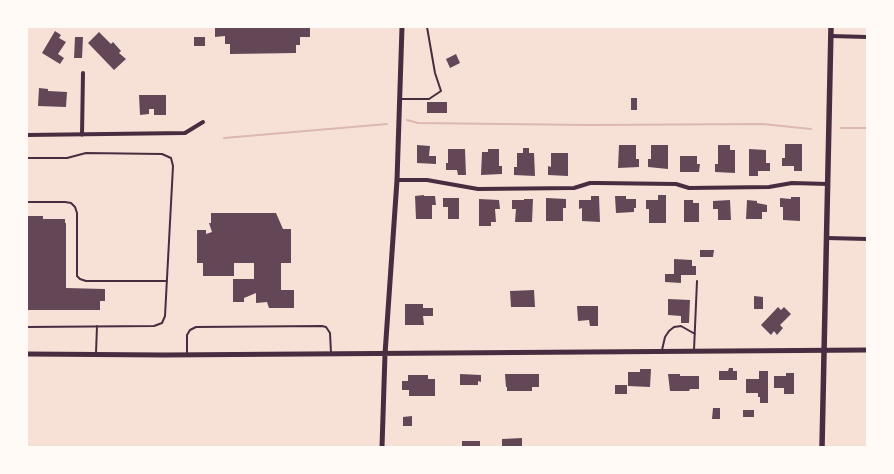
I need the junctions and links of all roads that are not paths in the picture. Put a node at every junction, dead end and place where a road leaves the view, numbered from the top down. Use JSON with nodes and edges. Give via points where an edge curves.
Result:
{"nodes":[{"id":1,"x":402,"y":27,"type":"edge"},
{"id":2,"x":427,"y":27,"type":"edge"},
{"id":3,"x":831,"y":27,"type":"edge"},
{"id":4,"x":831,"y":36,"type":"junction"},
{"id":5,"x":867,"y":37,"type":"edge"},
{"id":6,"x":83,"y":73,"type":"dead end"},
{"id":7,"x":399,"y":99,"type":"junction"},
{"id":8,"x":203,"y":122,"type":"dead end"},
{"id":9,"x":27,"y":135,"type":"edge"},
{"id":10,"x":82,"y":135,"type":"junction"},
{"id":11,"x":27,"y":158,"type":"edge"},
{"id":12,"x":397,"y":180,"type":"junction"},
{"id":13,"x":828,"y":184,"type":"junction"},
{"id":14,"x":27,"y":202,"type":"edge"},
{"id":15,"x":827,"y":238,"type":"junction"},
{"id":16,"x":867,"y":240,"type":"edge"},
{"id":17,"x":167,"y":281,"type":"junction"},
{"id":18,"x":697,"y":281,"type":"dead end"},
{"id":19,"x":96,"y":326,"type":"junction"},
{"id":20,"x":27,"y":327,"type":"edge"},
{"id":21,"x":695,"y":334,"type":"junction"},
{"id":22,"x":867,"y":350,"type":"edge"},
{"id":23,"x":824,"y":351,"type":"junction"},
{"id":24,"x":661,"y":352,"type":"junction"},
{"id":25,"x":694,"y":352,"type":"junction"},
{"id":26,"x":27,"y":354,"type":"edge"},
{"id":27,"x":332,"y":354,"type":"junction"},
{"id":28,"x":385,"y":354,"type":"junction"},
{"id":29,"x":96,"y":355,"type":"junction"},
{"id":30,"x":187,"y":355,"type":"junction"},
{"id":31,"x":382,"y":447,"type":"edge"},
{"id":32,"x":822,"y":447,"type":"edge"}],
"edges":[{"from":1,"to":7,"type":"street"},
{"from":2,"to":7,"type":"lane","via":[[441,91],[429,99]]},
{"from":3,"to":4,"type":"main road"},
{"from":4,"to":5,"type":"street"},
{"from":4,"to":13,"type":"main road"},
{"from":6,"to":10,"type":"street"},
{"from":7,"to":12,"type":"street"},
{"from":8,"to":10,"type":"street","via":[[185,133]]},
{"from":9,"to":10,"type":"street"},
{"from":11,"to":17,"type":"lane","via":[[67,158],[86,153],[162,154],[171,158],[173,166]]},
{"from":12,"to":13,"type":"street","via":[[427,180],[478,189],[574,188],[590,183],[676,184],[689,188],[769,187],[792,183]]},
{"from":12,"to":28,"type":"street"},
{"from":13,"to":15,"type":"main road"},
{"from":14,"to":17,"type":"lane","via":[[65,202],[75,207],[77,276],[80,279]]},
{"from":15,"to":16,"type":"street"},
{"from":15,"to":23,"type":"main road"},
{"from":17,"to":19,"type":"lane","via":[[165,316],[162,323],[154,326]]},
{"from":18,"to":21,"type":"lane"},
{"from":19,"to":20,"type":"lane"},
{"from":19,"to":29,"type":"lane"},
{"from":21,"to":24,"type":"lane","via":[[681,326],[674,327],[665,337]]},
{"from":21,"to":25,"type":"lane"},
{"from":22,"to":23,"type":"street"},
{"from":23,"to":25,"type":"street"},
{"from":23,"to":32,"type":"main road"},
{"from":24,"to":25,"type":"street"},
{"from":24,"to":28,"type":"street"},
{"from":26,"to":29,"type":"street"},
{"from":27,"to":28,"type":"street"},
{"from":27,"to":30,"type":"street"},
{"from":27,"to":30,"type":"lane","via":[[330,333],[326,327],[306,326],[196,327],[187,335]]},
{"from":28,"to":31,"type":"street"},
{"from":29,"to":30,"type":"street"}]}
